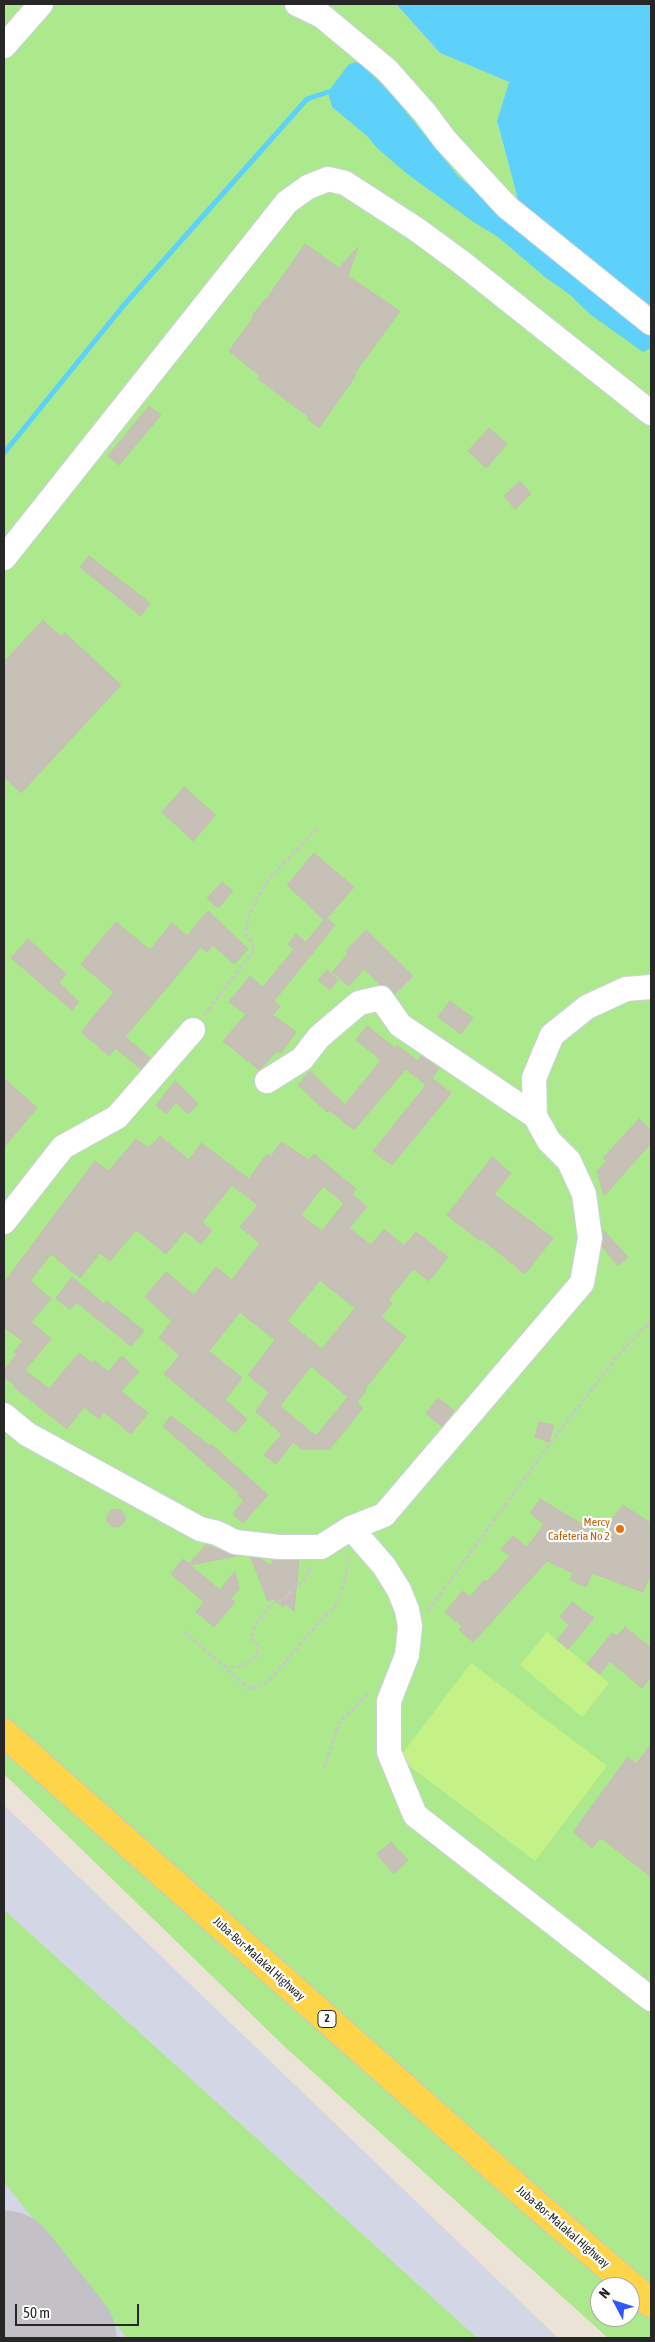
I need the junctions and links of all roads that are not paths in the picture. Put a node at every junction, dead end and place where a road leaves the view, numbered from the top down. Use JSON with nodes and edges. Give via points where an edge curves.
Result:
{"nodes":[{"id":1,"x":42,"y":4,"type":"edge"},
{"id":2,"x":297,"y":4,"type":"edge"},
{"id":3,"x":4,"y":46,"type":"edge"},
{"id":4,"x":651,"y":323,"type":"edge"},
{"id":5,"x":651,"y":413,"type":"edge"},
{"id":6,"x":4,"y":558,"type":"edge"},
{"id":7,"x":651,"y":988,"type":"edge"},
{"id":8,"x":193,"y":1030,"type":"road end"},
{"id":9,"x":267,"y":1080,"type":"dead end"},
{"id":10,"x":535,"y":1116,"type":"junction"},
{"id":11,"x":4,"y":1222,"type":"edge"},
{"id":12,"x":4,"y":1415,"type":"edge"},
{"id":13,"x":351,"y":1528,"type":"junction"},
{"id":14,"x":4,"y":1733,"type":"edge"},
{"id":15,"x":651,"y":1999,"type":"edge"},
{"id":16,"x":651,"y":2303,"type":"edge"}],
"edges":[{"from":1,"to":3,"type":"street"},
{"from":2,"to":4,"type":"street","via":[[322,16],[387,70],[445,140],[508,207]]},
{"from":5,"to":6,"type":"street","via":[[416,229],[345,183],[328,179],[308,187],[287,202]]},
{"from":7,"to":10,"type":"street","via":[[626,989],[587,1007],[552,1035],[534,1078]]},
{"from":8,"to":11,"type":"street","via":[[117,1117],[63,1147]]},
{"from":9,"to":10,"type":"street","via":[[302,1059],[319,1037],[359,1004],[381,998],[400,1025]]},
{"from":10,"to":13,"type":"street","via":[[549,1140],[568,1161],[584,1194],[590,1238],[582,1283],[384,1514]]},
{"from":12,"to":13,"type":"street","via":[[27,1434],[200,1529],[235,1542],[321,1547]]},
{"from":13,"to":15,"type":"street","via":[[384,1566],[407,1610],[410,1626],[407,1655],[389,1701],[389,1752],[415,1815]]},
{"from":14,"to":16,"type":"main road","name":"Juba-Bor-Malakal Highway","number":"2"}]}
